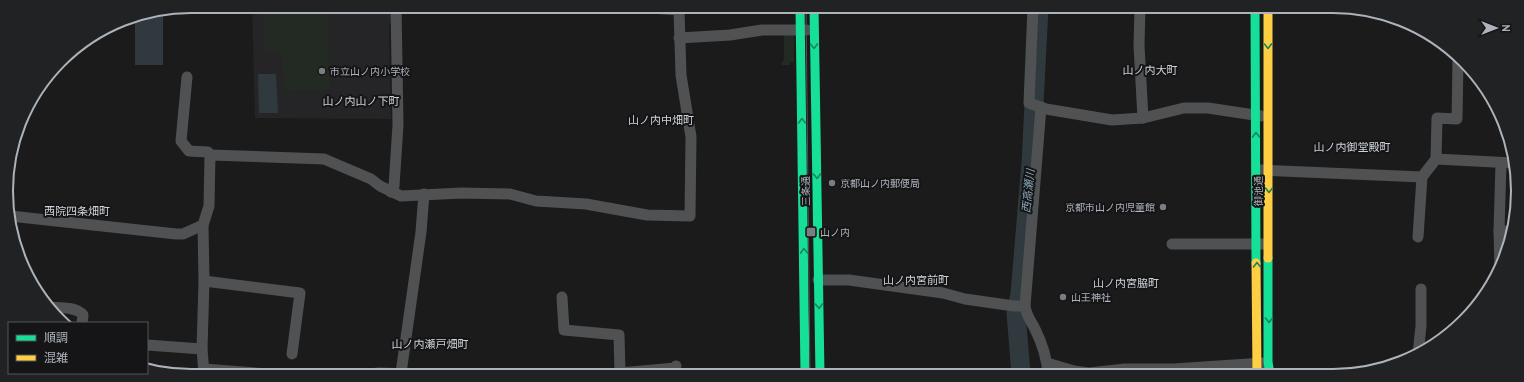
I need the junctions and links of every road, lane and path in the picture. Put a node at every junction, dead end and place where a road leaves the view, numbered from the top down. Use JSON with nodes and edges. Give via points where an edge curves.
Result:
{"nodes":[{"id":1,"x":396,"y":13,"type":"edge"},
{"id":2,"x":679,"y":13,"type":"edge"},
{"id":3,"x":800,"y":13,"type":"edge"},
{"id":4,"x":814,"y":13,"type":"edge"},
{"id":5,"x":1033,"y":13,"type":"edge"},
{"id":6,"x":1140,"y":13,"type":"edge"},
{"id":7,"x":1255,"y":13,"type":"edge"},
{"id":8,"x":1268,"y":13,"type":"edge"},
{"id":9,"x":801,"y":30,"type":"junction"},
{"id":10,"x":814,"y":30,"type":"junction"},
{"id":11,"x":679,"y":38,"type":"junction"},
{"id":12,"x":1458,"y":64,"type":"edge"},
{"id":13,"x":187,"y":77,"type":"dead end"},
{"id":14,"x":1037,"y":106,"type":"junction"},
{"id":15,"x":1256,"y":115,"type":"junction"},
{"id":16,"x":1269,"y":117,"type":"junction"},
{"id":17,"x":1143,"y":118,"type":"junction"},
{"id":18,"x":210,"y":155,"type":"junction"},
{"id":19,"x":1436,"y":158,"type":"junction"},
{"id":20,"x":1501,"y":163,"type":"junction"},
{"id":21,"x":1509,"y":163,"type":"edge"},
{"id":22,"x":1256,"y":170,"type":"junction"},
{"id":23,"x":1269,"y":170,"type":"junction"},
{"id":24,"x":1422,"y":177,"type":"junction"},
{"id":25,"x":391,"y":192,"type":"junction"},
{"id":26,"x":424,"y":194,"type":"junction"},
{"id":27,"x":15,"y":217,"type":"edge"},
{"id":28,"x":203,"y":225,"type":"junction"},
{"id":29,"x":1499,"y":231,"type":"junction"},
{"id":30,"x":1507,"y":231,"type":"edge"},
{"id":31,"x":1418,"y":237,"type":"dead end"},
{"id":32,"x":1172,"y":244,"type":"dead end"},
{"id":33,"x":1257,"y":244,"type":"junction"},
{"id":34,"x":1269,"y":244,"type":"junction"},
{"id":35,"x":1500,"y":253,"type":"edge"},
{"id":36,"x":818,"y":280,"type":"junction"},
{"id":37,"x":204,"y":281,"type":"junction"},
{"id":38,"x":1421,"y":288,"type":"dead end"},
{"id":39,"x":562,"y":297,"type":"dead end"},
{"id":40,"x":1020,"y":306,"type":"junction"},
{"id":41,"x":57,"y":308,"type":"edge"},
{"id":42,"x":82,"y":322,"type":"edge"},
{"id":43,"x":148,"y":345,"type":"edge"},
{"id":44,"x":1419,"y":347,"type":"edge"},
{"id":45,"x":202,"y":349,"type":"junction"},
{"id":46,"x":292,"y":354,"type":"dead end"},
{"id":47,"x":1268,"y":362,"type":"junction"},
{"id":48,"x":1047,"y":363,"type":"junction"},
{"id":49,"x":1257,"y":363,"type":"junction"},
{"id":50,"x":676,"y":366,"type":"dead end"},
{"id":51,"x":204,"y":369,"type":"edge"},
{"id":52,"x":407,"y":369,"type":"edge"},
{"id":53,"x":620,"y":369,"type":"edge"},
{"id":54,"x":664,"y":369,"type":"edge"},
{"id":55,"x":805,"y":369,"type":"edge"},
{"id":56,"x":820,"y":369,"type":"edge"},
{"id":57,"x":1048,"y":369,"type":"edge"},
{"id":58,"x":1067,"y":369,"type":"edge"},
{"id":59,"x":1125,"y":369,"type":"edge"},
{"id":60,"x":1174,"y":369,"type":"edge"},
{"id":61,"x":1174,"y":369,"type":"edge"},
{"id":62,"x":1257,"y":369,"type":"edge"},
{"id":63,"x":1269,"y":369,"type":"edge"}],
"edges":[{"from":1,"to":25,"type":"street","via":[[398,139],[394,186]]},
{"from":2,"to":11,"type":"street"},
{"from":3,"to":9,"type":"street","name":"三条通"},
{"from":4,"to":10,"type":"street","name":"三条通"},
{"from":5,"to":14,"type":"street","via":[[1029,103]]},
{"from":6,"to":17,"type":"street"},
{"from":7,"to":15,"type":"street","name":"御池通"},
{"from":8,"to":16,"type":"street","name":"御池通","one_way":true},
{"from":9,"to":10,"type":"street"},
{"from":9,"to":11,"type":"street","via":[[762,30]]},
{"from":55,"to":9,"type":"street","name":"三条通","one_way":true},
{"from":10,"to":36,"type":"street","name":"三条通","one_way":true},
{"from":11,"to":26,"type":"street","via":[[681,75],[691,137],[690,216],[647,215],[586,204],[536,201],[510,194]]},
{"from":12,"to":19,"type":"street","via":[[1457,119],[1437,118]]},
{"from":13,"to":18,"type":"street","via":[[181,141],[189,151],[208,152]]},
{"from":14,"to":17,"type":"street","via":[[1112,120]]},
{"from":14,"to":40,"type":"street"},
{"from":15,"to":16,"type":"street"},
{"from":15,"to":17,"type":"street","via":[[1208,108],[1184,108]]},
{"from":22,"to":15,"type":"street","name":"御池通","one_way":true},
{"from":16,"to":23,"type":"street","name":"御池通"},
{"from":18,"to":25,"type":"street","via":[[324,159],[371,179]]},
{"from":18,"to":28,"type":"street","via":[[209,206]]},
{"from":19,"to":20,"type":"street"},
{"from":19,"to":24,"type":"street"},
{"from":20,"to":21,"type":"street"},
{"from":20,"to":29,"type":"street"},
{"from":22,"to":23,"type":"street"},
{"from":22,"to":33,"type":"street","name":"御池通"},
{"from":23,"to":24,"type":"street"},
{"from":23,"to":34,"type":"street","name":"御池通","one_way":true},
{"from":24,"to":31,"type":"street"},
{"from":25,"to":26,"type":"street","via":[[401,196]]},
{"from":26,"to":52,"type":"street"},
{"from":27,"to":28,"type":"street","via":[[176,234],[183,234]]},
{"from":28,"to":37,"type":"street"},
{"from":29,"to":30,"type":"street"},
{"from":29,"to":35,"type":"street"},
{"from":32,"to":33,"type":"street"},
{"from":33,"to":34,"type":"street"},
{"from":49,"to":33,"type":"street","name":"御池通","one_way":true},
{"from":34,"to":47,"type":"street","name":"御池通","one_way":true},
{"from":36,"to":40,"type":"street","via":[[849,280]]},
{"from":36,"to":56,"type":"street","name":"三条通","one_way":true},
{"from":37,"to":45,"type":"street"},
{"from":37,"to":46,"type":"street","via":[[300,293]]},
{"from":38,"to":44,"type":"street"},
{"from":39,"to":53,"type":"street","via":[[564,330],[619,335]]},
{"from":40,"to":48,"type":"street","via":[[1035,330]]},
{"from":41,"to":42,"type":"street","via":[[80,312],[83,315]]},
{"from":43,"to":45,"type":"street"},
{"from":45,"to":51,"type":"street"},
{"from":47,"to":49,"type":"street"},
{"from":47,"to":63,"type":"street","name":"御池通"},
{"from":48,"to":57,"type":"street"},
{"from":48,"to":58,"type":"street"},
{"from":49,"to":60,"type":"street"},
{"from":49,"to":62,"type":"street","name":"御池通"},
{"from":50,"to":54,"type":"street"},
{"from":59,"to":61,"type":"street"}]}
